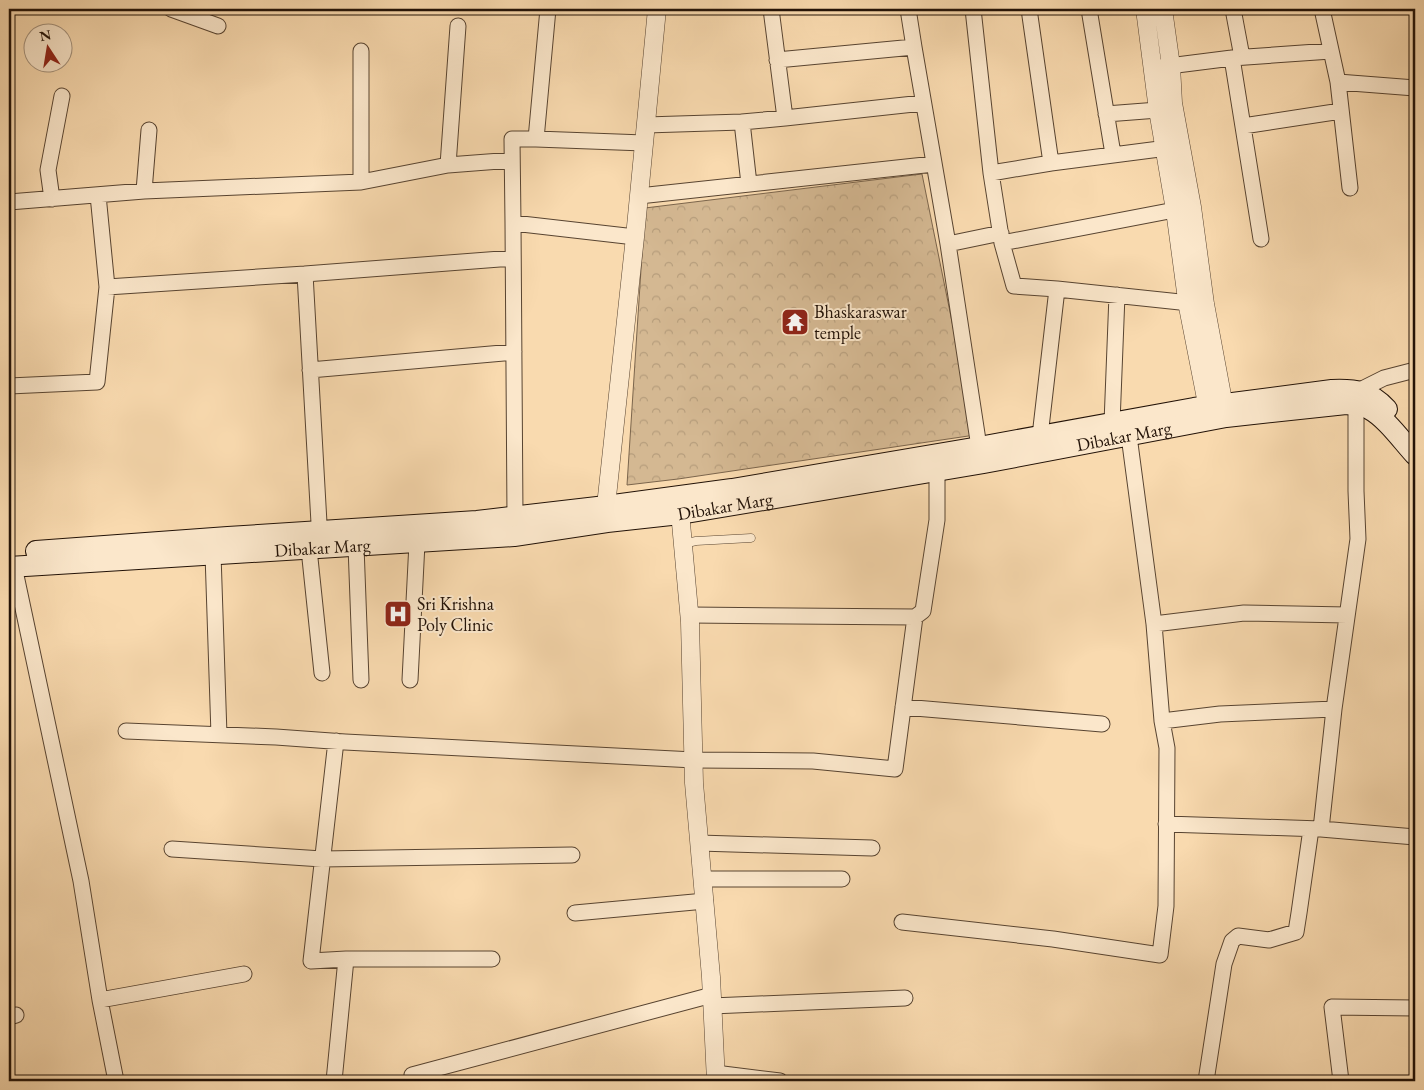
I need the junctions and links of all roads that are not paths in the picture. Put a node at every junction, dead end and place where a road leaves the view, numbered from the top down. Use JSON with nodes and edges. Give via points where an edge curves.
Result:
{"nodes":[{"id":1,"x":172,"y":9,"type":"edge"},
{"id":2,"x":548,"y":9,"type":"edge"},
{"id":3,"x":657,"y":9,"type":"edge"},
{"id":4,"x":771,"y":9,"type":"edge"},
{"id":5,"x":908,"y":9,"type":"edge"},
{"id":6,"x":973,"y":9,"type":"edge"},
{"id":7,"x":1029,"y":9,"type":"edge"},
{"id":8,"x":1088,"y":9,"type":"edge"},
{"id":9,"x":1145,"y":9,"type":"edge"},
{"id":10,"x":1163,"y":9,"type":"edge"},
{"id":11,"x":1233,"y":9,"type":"edge"},
{"id":12,"x":1322,"y":9,"type":"edge"},
{"id":13,"x":218,"y":26,"type":"dead end"},
{"id":14,"x":458,"y":26,"type":"dead end"},
{"id":15,"x":914,"y":48,"type":"junction"},
{"id":16,"x":360,"y":50,"type":"dead end"},
{"id":17,"x":1331,"y":51,"type":"junction"},
{"id":18,"x":1237,"y":58,"type":"junction"},
{"id":19,"x":777,"y":60,"type":"junction"},
{"id":20,"x":1171,"y":66,"type":"junction"},
{"id":21,"x":1153,"y":68,"type":"junction"},
{"id":22,"x":1338,"y":82,"type":"junction"},
{"id":23,"x":1415,"y":88,"type":"edge"},
{"id":24,"x":62,"y":96,"type":"dead end"},
{"id":25,"x":923,"y":103,"type":"junction"},
{"id":26,"x":1158,"y":110,"type":"junction"},
{"id":27,"x":1341,"y":110,"type":"junction"},
{"id":28,"x":1106,"y":114,"type":"junction"},
{"id":29,"x":785,"y":118,"type":"junction"},
{"id":30,"x":742,"y":122,"type":"junction"},
{"id":31,"x":646,"y":125,"type":"junction"},
{"id":32,"x":1243,"y":126,"type":"junction"},
{"id":33,"x":150,"y":130,"type":"dead end"},
{"id":34,"x":536,"y":139,"type":"junction"},
{"id":35,"x":644,"y":144,"type":"junction"},
{"id":36,"x":1173,"y":147,"type":"junction"},
{"id":37,"x":1113,"y":154,"type":"junction"},
{"id":38,"x":512,"y":160,"type":"junction"},
{"id":39,"x":1051,"y":163,"type":"junction"},
{"id":40,"x":934,"y":164,"type":"junction"},
{"id":41,"x":448,"y":165,"type":"junction"},
{"id":42,"x":991,"y":174,"type":"junction"},
{"id":43,"x":361,"y":182,"type":"junction"},
{"id":44,"x":749,"y":184,"type":"junction"},
{"id":45,"x":1350,"y":188,"type":"dead end"},
{"id":46,"x":144,"y":191,"type":"junction"},
{"id":47,"x":98,"y":195,"type":"junction"},
{"id":48,"x":639,"y":196,"type":"junction"},
{"id":49,"x":52,"y":199,"type":"junction"},
{"id":50,"x":9,"y":202,"type":"edge"},
{"id":51,"x":1183,"y":209,"type":"junction"},
{"id":52,"x":513,"y":223,"type":"junction"},
{"id":53,"x":635,"y":237,"type":"junction"},
{"id":54,"x":1001,"y":238,"type":"junction"},
{"id":55,"x":1261,"y":239,"type":"dead end"},
{"id":56,"x":948,"y":244,"type":"junction"},
{"id":57,"x":513,"y":258,"type":"junction"},
{"id":58,"x":305,"y":274,"type":"junction"},
{"id":59,"x":107,"y":287,"type":"junction"},
{"id":60,"x":1058,"y":289,"type":"junction"},
{"id":61,"x":1118,"y":295,"type":"junction"},
{"id":62,"x":1196,"y":303,"type":"junction"},
{"id":63,"x":514,"y":352,"type":"junction"},
{"id":64,"x":310,"y":370,"type":"junction"},
{"id":65,"x":1415,"y":370,"type":"edge"},
{"id":66,"x":9,"y":386,"type":"edge"},
{"id":67,"x":1357,"y":398,"type":"junction"},
{"id":68,"x":1217,"y":412,"type":"junction"},
{"id":69,"x":1112,"y":423,"type":"junction"},
{"id":70,"x":1040,"y":436,"type":"junction"},
{"id":71,"x":1129,"y":436,"type":"junction"},
{"id":72,"x":1415,"y":440,"type":"edge"},
{"id":73,"x":979,"y":447,"type":"junction"},
{"id":74,"x":1415,"y":455,"type":"edge"},
{"id":75,"x":937,"y":471,"type":"junction"},
{"id":76,"x":680,"y":505,"type":"junction"},
{"id":77,"x":606,"y":506,"type":"junction"},
{"id":78,"x":515,"y":517,"type":"junction"},
{"id":79,"x":751,"y":538,"type":"dead end"},
{"id":80,"x":316,"y":543,"type":"junction"},
{"id":81,"x":417,"y":543,"type":"junction"},
{"id":82,"x":683,"y":544,"type":"junction"},
{"id":83,"x":356,"y":546,"type":"junction"},
{"id":84,"x":213,"y":554,"type":"junction"},
{"id":85,"x":11,"y":562,"type":"edge"},
{"id":86,"x":690,"y":615,"type":"junction"},
{"id":87,"x":1347,"y":615,"type":"junction"},
{"id":88,"x":915,"y":617,"type":"junction"},
{"id":89,"x":1154,"y":624,"type":"junction"},
{"id":90,"x":322,"y":673,"type":"dead end"},
{"id":91,"x":361,"y":680,"type":"dead end"},
{"id":92,"x":410,"y":680,"type":"dead end"},
{"id":93,"x":903,"y":707,"type":"junction"},
{"id":94,"x":1334,"y":709,"type":"junction"},
{"id":95,"x":1162,"y":721,"type":"junction"},
{"id":96,"x":1102,"y":724,"type":"dead end"},
{"id":97,"x":126,"y":731,"type":"dead end"},
{"id":98,"x":219,"y":735,"type":"junction"},
{"id":99,"x":336,"y":741,"type":"junction"},
{"id":100,"x":694,"y":760,"type":"junction"},
{"id":101,"x":1166,"y":824,"type":"junction"},
{"id":102,"x":1316,"y":829,"type":"junction"},
{"id":103,"x":1415,"y":837,"type":"edge"},
{"id":104,"x":699,"y":843,"type":"junction"},
{"id":105,"x":872,"y":848,"type":"dead end"},
{"id":106,"x":172,"y":849,"type":"dead end"},
{"id":107,"x":572,"y":855,"type":"dead end"},
{"id":108,"x":322,"y":859,"type":"junction"},
{"id":109,"x":703,"y":879,"type":"junction"},
{"id":110,"x":842,"y":879,"type":"dead end"},
{"id":111,"x":705,"y":901,"type":"junction"},
{"id":112,"x":575,"y":913,"type":"dead end"},
{"id":113,"x":902,"y":922,"type":"dead end"},
{"id":114,"x":346,"y":959,"type":"junction"},
{"id":115,"x":492,"y":959,"type":"dead end"},
{"id":116,"x":244,"y":974,"type":"dead end"},
{"id":117,"x":905,"y":998,"type":"dead end"},
{"id":118,"x":100,"y":1000,"type":"junction"},
{"id":119,"x":712,"y":1000,"type":"junction"},
{"id":120,"x":1415,"y":1008,"type":"edge"},
{"id":121,"x":412,"y":1075,"type":"dead end"},
{"id":122,"x":716,"y":1077,"type":"edge"},
{"id":123,"x":116,"y":1081,"type":"edge"},
{"id":124,"x":334,"y":1081,"type":"edge"},
{"id":125,"x":780,"y":1081,"type":"edge"},
{"id":126,"x":1206,"y":1081,"type":"edge"},
{"id":127,"x":1341,"y":1081,"type":"edge"}],
"edges":[{"from":1,"to":13,"type":"street"},
{"from":2,"to":34,"type":"street"},
{"from":3,"to":31,"type":"street"},
{"from":4,"to":19,"type":"street"},
{"from":5,"to":15,"type":"street"},
{"from":6,"to":42,"type":"street"},
{"from":7,"to":39,"type":"street"},
{"from":8,"to":28,"type":"street"},
{"from":9,"to":21,"type":"street"},
{"from":10,"to":20,"type":"street"},
{"from":11,"to":18,"type":"street"},
{"from":12,"to":17,"type":"street"},
{"from":14,"to":41,"type":"street"},
{"from":15,"to":19,"type":"street"},
{"from":15,"to":25,"type":"street"},
{"from":16,"to":43,"type":"street"},
{"from":17,"to":18,"type":"street"},
{"from":17,"to":22,"type":"street"},
{"from":18,"to":20,"type":"street"},
{"from":18,"to":32,"type":"street"},
{"from":19,"to":29,"type":"street"},
{"from":20,"to":21,"type":"street"},
{"from":20,"to":36,"type":"street"},
{"from":21,"to":26,"type":"street"},
{"from":22,"to":23,"type":"street"},
{"from":22,"to":27,"type":"street"},
{"from":24,"to":49,"type":"street","via":[[48,170]]},
{"from":25,"to":29,"type":"street"},
{"from":25,"to":40,"type":"street"},
{"from":26,"to":28,"type":"street"},
{"from":26,"to":36,"type":"street"},
{"from":27,"to":32,"type":"street"},
{"from":27,"to":45,"type":"street"},
{"from":28,"to":37,"type":"street"},
{"from":29,"to":30,"type":"street"},
{"from":30,"to":31,"type":"street"},
{"from":30,"to":44,"type":"street"},
{"from":31,"to":35,"type":"street"},
{"from":32,"to":55,"type":"street"},
{"from":33,"to":46,"type":"street"},
{"from":34,"to":35,"type":"street"},
{"from":34,"to":38,"type":"street","via":[[512,139]]},
{"from":35,"to":48,"type":"street"},
{"from":36,"to":37,"type":"street"},
{"from":36,"to":51,"type":"street"},
{"from":37,"to":39,"type":"street"},
{"from":38,"to":41,"type":"street"},
{"from":38,"to":52,"type":"street"},
{"from":39,"to":42,"type":"street"},
{"from":40,"to":44,"type":"street"},
{"from":40,"to":56,"type":"street"},
{"from":41,"to":43,"type":"street"},
{"from":42,"to":54,"type":"street"},
{"from":43,"to":46,"type":"street"},
{"from":44,"to":48,"type":"street"},
{"from":46,"to":47,"type":"street"},
{"from":47,"to":49,"type":"street"},
{"from":47,"to":59,"type":"street"},
{"from":48,"to":53,"type":"street"},
{"from":49,"to":50,"type":"street"},
{"from":51,"to":54,"type":"street"},
{"from":51,"to":62,"type":"street"},
{"from":52,"to":53,"type":"street"},
{"from":52,"to":57,"type":"street"},
{"from":53,"to":77,"type":"street"},
{"from":54,"to":56,"type":"street"},
{"from":54,"to":60,"type":"street","via":[[1014,286]]},
{"from":56,"to":73,"type":"street"},
{"from":57,"to":58,"type":"street"},
{"from":57,"to":63,"type":"street"},
{"from":58,"to":59,"type":"street"},
{"from":58,"to":64,"type":"street"},
{"from":59,"to":66,"type":"street","via":[[97,382]]},
{"from":60,"to":61,"type":"street"},
{"from":60,"to":70,"type":"street"},
{"from":61,"to":62,"type":"street"},
{"from":61,"to":69,"type":"street"},
{"from":62,"to":68,"type":"street"},
{"from":63,"to":64,"type":"street"},
{"from":63,"to":78,"type":"street"},
{"from":64,"to":80,"type":"street"},
{"from":65,"to":67,"type":"street","via":[[1384,378]]},
{"from":67,"to":68,"type":"main road","name":"Dibakar Marg","via":[[1346,404]]},
{"from":67,"to":72,"type":"main road","via":[[1366,393],[1381,403]]},
{"from":67,"to":74,"type":"main road","name":"Dibakar Marg","via":[[1385,421]]},
{"from":67,"to":87,"type":"street","via":[[1358,539]]},
{"from":68,"to":69,"type":"main road","name":"Dibakar Marg"},
{"from":68,"to":71,"type":"main road","name":"Dibakar Marg"},
{"from":69,"to":70,"type":"main road","name":"Dibakar Marg"},
{"from":70,"to":73,"type":"main road","name":"Dibakar Marg"},
{"from":71,"to":75,"type":"main road","name":"Dibakar Marg"},
{"from":71,"to":89,"type":"street"},
{"from":73,"to":76,"type":"main road","name":"Dibakar Marg","via":[[732,489]]},
{"from":75,"to":76,"type":"main road","name":"Dibakar Marg"},
{"from":75,"to":88,"type":"street","via":[[937,520],[923,611]]},
{"from":76,"to":77,"type":"main road","name":"Dibakar Marg"},
{"from":76,"to":81,"type":"main road","name":"Dibakar Marg","via":[[608,522],[514,536]]},
{"from":76,"to":82,"type":"street"},
{"from":77,"to":78,"type":"main road","name":"Dibakar Marg"},
{"from":78,"to":80,"type":"main road","name":"Dibakar Marg"},
{"from":79,"to":82,"type":"lane"},
{"from":80,"to":83,"type":"main road","name":"Dibakar Marg"},
{"from":80,"to":84,"type":"main road","name":"Dibakar Marg"},
{"from":80,"to":85,"type":"main road","name":"Dibakar Marg","via":[[228,537]]},
{"from":80,"to":90,"type":"street"},
{"from":81,"to":83,"type":"main road","name":"Dibakar Marg"},
{"from":81,"to":92,"type":"street"},
{"from":82,"to":86,"type":"street"},
{"from":83,"to":91,"type":"street"},
{"from":84,"to":85,"type":"main road","name":"Dibakar Marg"},
{"from":84,"to":98,"type":"street"},
{"from":85,"to":118,"type":"street","via":[[81,882]]},
{"from":86,"to":88,"type":"street"},
{"from":86,"to":100,"type":"street"},
{"from":87,"to":89,"type":"street","via":[[1244,613]]},
{"from":87,"to":94,"type":"street"},
{"from":88,"to":93,"type":"street"},
{"from":89,"to":95,"type":"street"},
{"from":93,"to":96,"type":"street"},
{"from":93,"to":100,"type":"street","via":[[895,769],[813,761]]},
{"from":94,"to":95,"type":"street","via":[[1220,714]]},
{"from":94,"to":102,"type":"street"},
{"from":95,"to":101,"type":"street","via":[[1166,748]]},
{"from":97,"to":98,"type":"street"},
{"from":98,"to":99,"type":"street"},
{"from":99,"to":100,"type":"street"},
{"from":99,"to":108,"type":"street"},
{"from":100,"to":104,"type":"street"},
{"from":101,"to":102,"type":"street"},
{"from":101,"to":113,"type":"street","via":[[1166,906],[1160,955]]},
{"from":102,"to":103,"type":"street"},
{"from":102,"to":126,"type":"street","via":[[1296,932],[1269,940],[1238,936],[1232,940],[1224,964]]},
{"from":104,"to":105,"type":"street"},
{"from":104,"to":109,"type":"street"},
{"from":106,"to":108,"type":"street"},
{"from":107,"to":108,"type":"street"},
{"from":108,"to":114,"type":"street","via":[[311,961]]},
{"from":109,"to":110,"type":"street"},
{"from":109,"to":111,"type":"street"},
{"from":111,"to":112,"type":"street"},
{"from":111,"to":119,"type":"street"},
{"from":114,"to":115,"type":"street"},
{"from":114,"to":124,"type":"street"},
{"from":116,"to":118,"type":"street"},
{"from":117,"to":119,"type":"street"},
{"from":118,"to":123,"type":"street"},
{"from":119,"to":121,"type":"street"},
{"from":119,"to":122,"type":"street"},
{"from":120,"to":127,"type":"street","via":[[1332,1007]]},
{"from":122,"to":125,"type":"street"}]}
